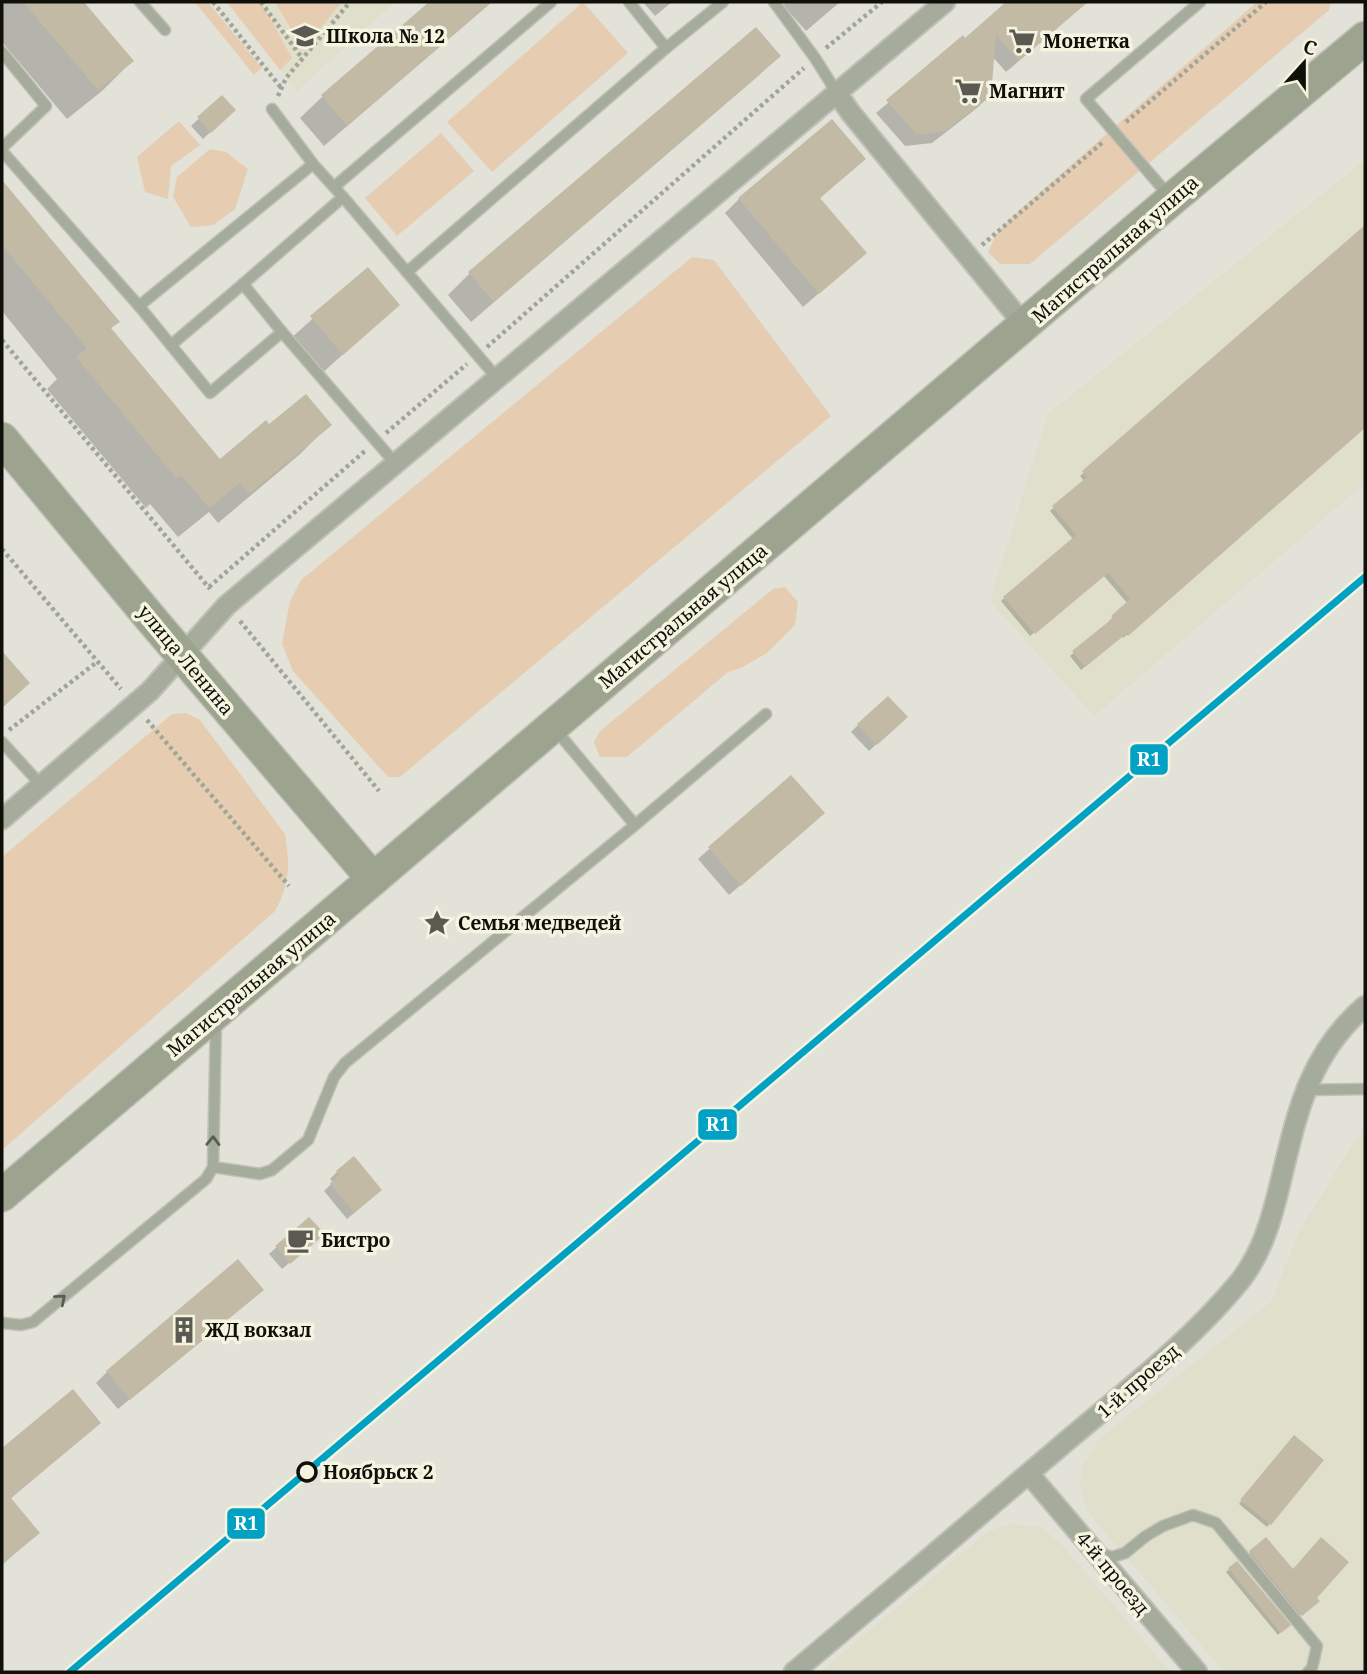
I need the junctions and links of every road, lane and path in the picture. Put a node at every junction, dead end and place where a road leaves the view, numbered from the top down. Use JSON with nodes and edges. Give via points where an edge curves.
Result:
{"nodes":[{"id":1,"x":141,"y":2,"type":"edge"},
{"id":2,"x":213,"y":2,"type":"edge"},
{"id":3,"x":261,"y":2,"type":"edge"},
{"id":4,"x":350,"y":2,"type":"edge"},
{"id":5,"x":551,"y":2,"type":"edge"},
{"id":6,"x":629,"y":2,"type":"edge"},
{"id":7,"x":723,"y":2,"type":"edge"},
{"id":8,"x":774,"y":2,"type":"edge"},
{"id":9,"x":882,"y":2,"type":"edge"},
{"id":10,"x":945,"y":2,"type":"edge"},
{"id":11,"x":1200,"y":2,"type":"edge"},
{"id":12,"x":165,"y":30,"type":"dead end"},
{"id":13,"x":1365,"y":38,"type":"edge"},
{"id":14,"x":666,"y":48,"type":"junction"},
{"id":15,"x":2,"y":52,"type":"edge"},
{"id":16,"x":302,"y":58,"type":"junction"},
{"id":17,"x":815,"y":58,"type":"junction"},
{"id":18,"x":282,"y":89,"type":"junction"},
{"id":19,"x":837,"y":93,"type":"junction"},
{"id":20,"x":272,"y":109,"type":"joint"},
{"id":21,"x":2,"y":149,"type":"edge"},
{"id":22,"x":313,"y":164,"type":"junction"},
{"id":23,"x":334,"y":187,"type":"junction"},
{"id":24,"x":343,"y":197,"type":"junction"},
{"id":25,"x":1172,"y":199,"type":"junction"},
{"id":26,"x":407,"y":272,"type":"junction"},
{"id":27,"x":243,"y":284,"type":"junction"},
{"id":28,"x":139,"y":306,"type":"junction"},
{"id":29,"x":1025,"y":326,"type":"junction"},
{"id":30,"x":282,"y":332,"type":"junction"},
{"id":31,"x":2,"y":340,"type":"edge"},
{"id":32,"x":171,"y":345,"type":"junction"},
{"id":33,"x":478,"y":355,"type":"junction"},
{"id":34,"x":497,"y":378,"type":"junction"},
{"id":35,"x":2,"y":439,"type":"edge"},
{"id":36,"x":377,"y":441,"type":"junction"},
{"id":37,"x":396,"y":463,"type":"junction"},
{"id":38,"x":209,"y":587,"type":"junction"},
{"id":39,"x":227,"y":605,"type":"junction"},
{"id":40,"x":181,"y":654,"type":"junction"},
{"id":41,"x":97,"y":662,"type":"dead end"},
{"id":42,"x":766,"y":714,"type":"dead end"},
{"id":43,"x":552,"y":726,"type":"junction"},
{"id":44,"x":2,"y":736,"type":"edge"},
{"id":45,"x":2,"y":742,"type":"edge"},
{"id":46,"x":41,"y":786,"type":"junction"},
{"id":47,"x":379,"y":791,"type":"dead end"},
{"id":48,"x":2,"y":819,"type":"edge"},
{"id":49,"x":635,"y":825,"type":"junction"},
{"id":50,"x":373,"y":879,"type":"junction"},
{"id":51,"x":1365,"y":1006,"type":"edge"},
{"id":52,"x":216,"y":1014,"type":"junction"},
{"id":53,"x":1365,"y":1088,"type":"edge"},
{"id":54,"x":1305,"y":1090,"type":"junction"},
{"id":55,"x":213,"y":1167,"type":"junction"},
{"id":56,"x":2,"y":1195,"type":"edge"},
{"id":57,"x":2,"y":1323,"type":"edge"},
{"id":58,"x":1029,"y":1474,"type":"junction"},
{"id":59,"x":1096,"y":1552,"type":"junction"},
{"id":60,"x":1125,"y":1553,"type":"junction"},
{"id":61,"x":1119,"y":1580,"type":"junction"},
{"id":62,"x":794,"y":1672,"type":"edge"},
{"id":63,"x":1197,"y":1672,"type":"edge"},
{"id":64,"x":1308,"y":1672,"type":"edge"}],
"edges":[{"from":1,"to":12,"type":"lane"},
{"from":2,"to":18,"type":"path"},
{"from":3,"to":16,"type":"path"},
{"from":4,"to":16,"type":"path"},
{"from":5,"to":23,"type":"lane"},
{"from":6,"to":14,"type":"lane"},
{"from":7,"to":14,"type":"lane"},
{"from":8,"to":17,"type":"lane"},
{"from":9,"to":17,"type":"path"},
{"from":10,"to":19,"type":"street"},
{"from":11,"to":25,"type":"lane","via":[[1087,99]]},
{"from":13,"to":25,"type":"main road","name":"Магистральная улица"},
{"from":14,"to":26,"type":"lane"},
{"from":15,"to":21,"type":"lane","via":[[46,106]]},
{"from":16,"to":18,"type":"path"},
{"from":17,"to":19,"type":"lane"},
{"from":17,"to":33,"type":"path"},
{"from":18,"to":20,"type":"path"},
{"from":19,"to":29,"type":"street"},
{"from":19,"to":34,"type":"street"},
{"from":20,"to":22,"type":"lane"},
{"from":21,"to":28,"type":"lane"},
{"from":22,"to":23,"type":"lane"},
{"from":22,"to":28,"type":"lane"},
{"from":23,"to":24,"type":"lane"},
{"from":24,"to":26,"type":"lane"},
{"from":24,"to":27,"type":"lane"},
{"from":25,"to":29,"type":"main road","name":"Магистральная улица"},
{"from":26,"to":33,"type":"lane"},
{"from":27,"to":30,"type":"lane"},
{"from":27,"to":32,"type":"lane"},
{"from":28,"to":32,"type":"lane"},
{"from":29,"to":43,"type":"main road","name":"Магистральная улица"},
{"from":30,"to":32,"type":"lane","via":[[209,393]]},
{"from":30,"to":36,"type":"lane"},
{"from":31,"to":38,"type":"path"},
{"from":33,"to":34,"type":"lane"},
{"from":33,"to":36,"type":"path"},
{"from":34,"to":37,"type":"street"},
{"from":35,"to":40,"type":"main road","name":"улица Ленина"},
{"from":36,"to":37,"type":"lane"},
{"from":36,"to":38,"type":"path"},
{"from":37,"to":39,"type":"street"},
{"from":38,"to":39,"type":"path"},
{"from":39,"to":40,"type":"street"},
{"from":39,"to":47,"type":"path"},
{"from":40,"to":46,"type":"street","via":[[150,691]]},
{"from":40,"to":50,"type":"main road","name":"улица Ленина"},
{"from":41,"to":44,"type":"path"},
{"from":42,"to":49,"type":"lane"},
{"from":43,"to":49,"type":"lane"},
{"from":43,"to":50,"type":"main road","name":"Магистральная улица"},
{"from":45,"to":46,"type":"lane"},
{"from":46,"to":48,"type":"street"},
{"from":49,"to":55,"type":"lane","via":[[345,1063],[334,1077],[308,1140],[272,1170],[260,1174]]},
{"from":50,"to":52,"type":"main road","name":"Магистральная улица"},
{"from":51,"to":54,"type":"street","name":"1-й проезд","via":[[1323,1053]]},
{"from":55,"to":52,"type":"lane","one_way":true},
{"from":52,"to":56,"type":"main road","name":"Магистральная улица"},
{"from":53,"to":54,"type":"lane"},
{"from":54,"to":58,"type":"street","name":"1-й проезд","via":[[1269,1223],[1241,1279],[1170,1354]]},
{"from":57,"to":55,"type":"lane","one_way":true,"via":[[33,1322],[206,1179]]},
{"from":58,"to":59,"type":"street","name":"4-й проезд"},
{"from":58,"to":62,"type":"street","name":"1-й проезд"},
{"from":59,"to":60,"type":"lane","via":[[1112,1557]]},
{"from":59,"to":61,"type":"street","name":"4-й проезд"},
{"from":60,"to":61,"type":"lane"},
{"from":60,"to":64,"type":"lane","via":[[1163,1526],[1193,1515],[1216,1523],[1317,1646]]},
{"from":61,"to":63,"type":"street","name":"4-й проезд"}]}
